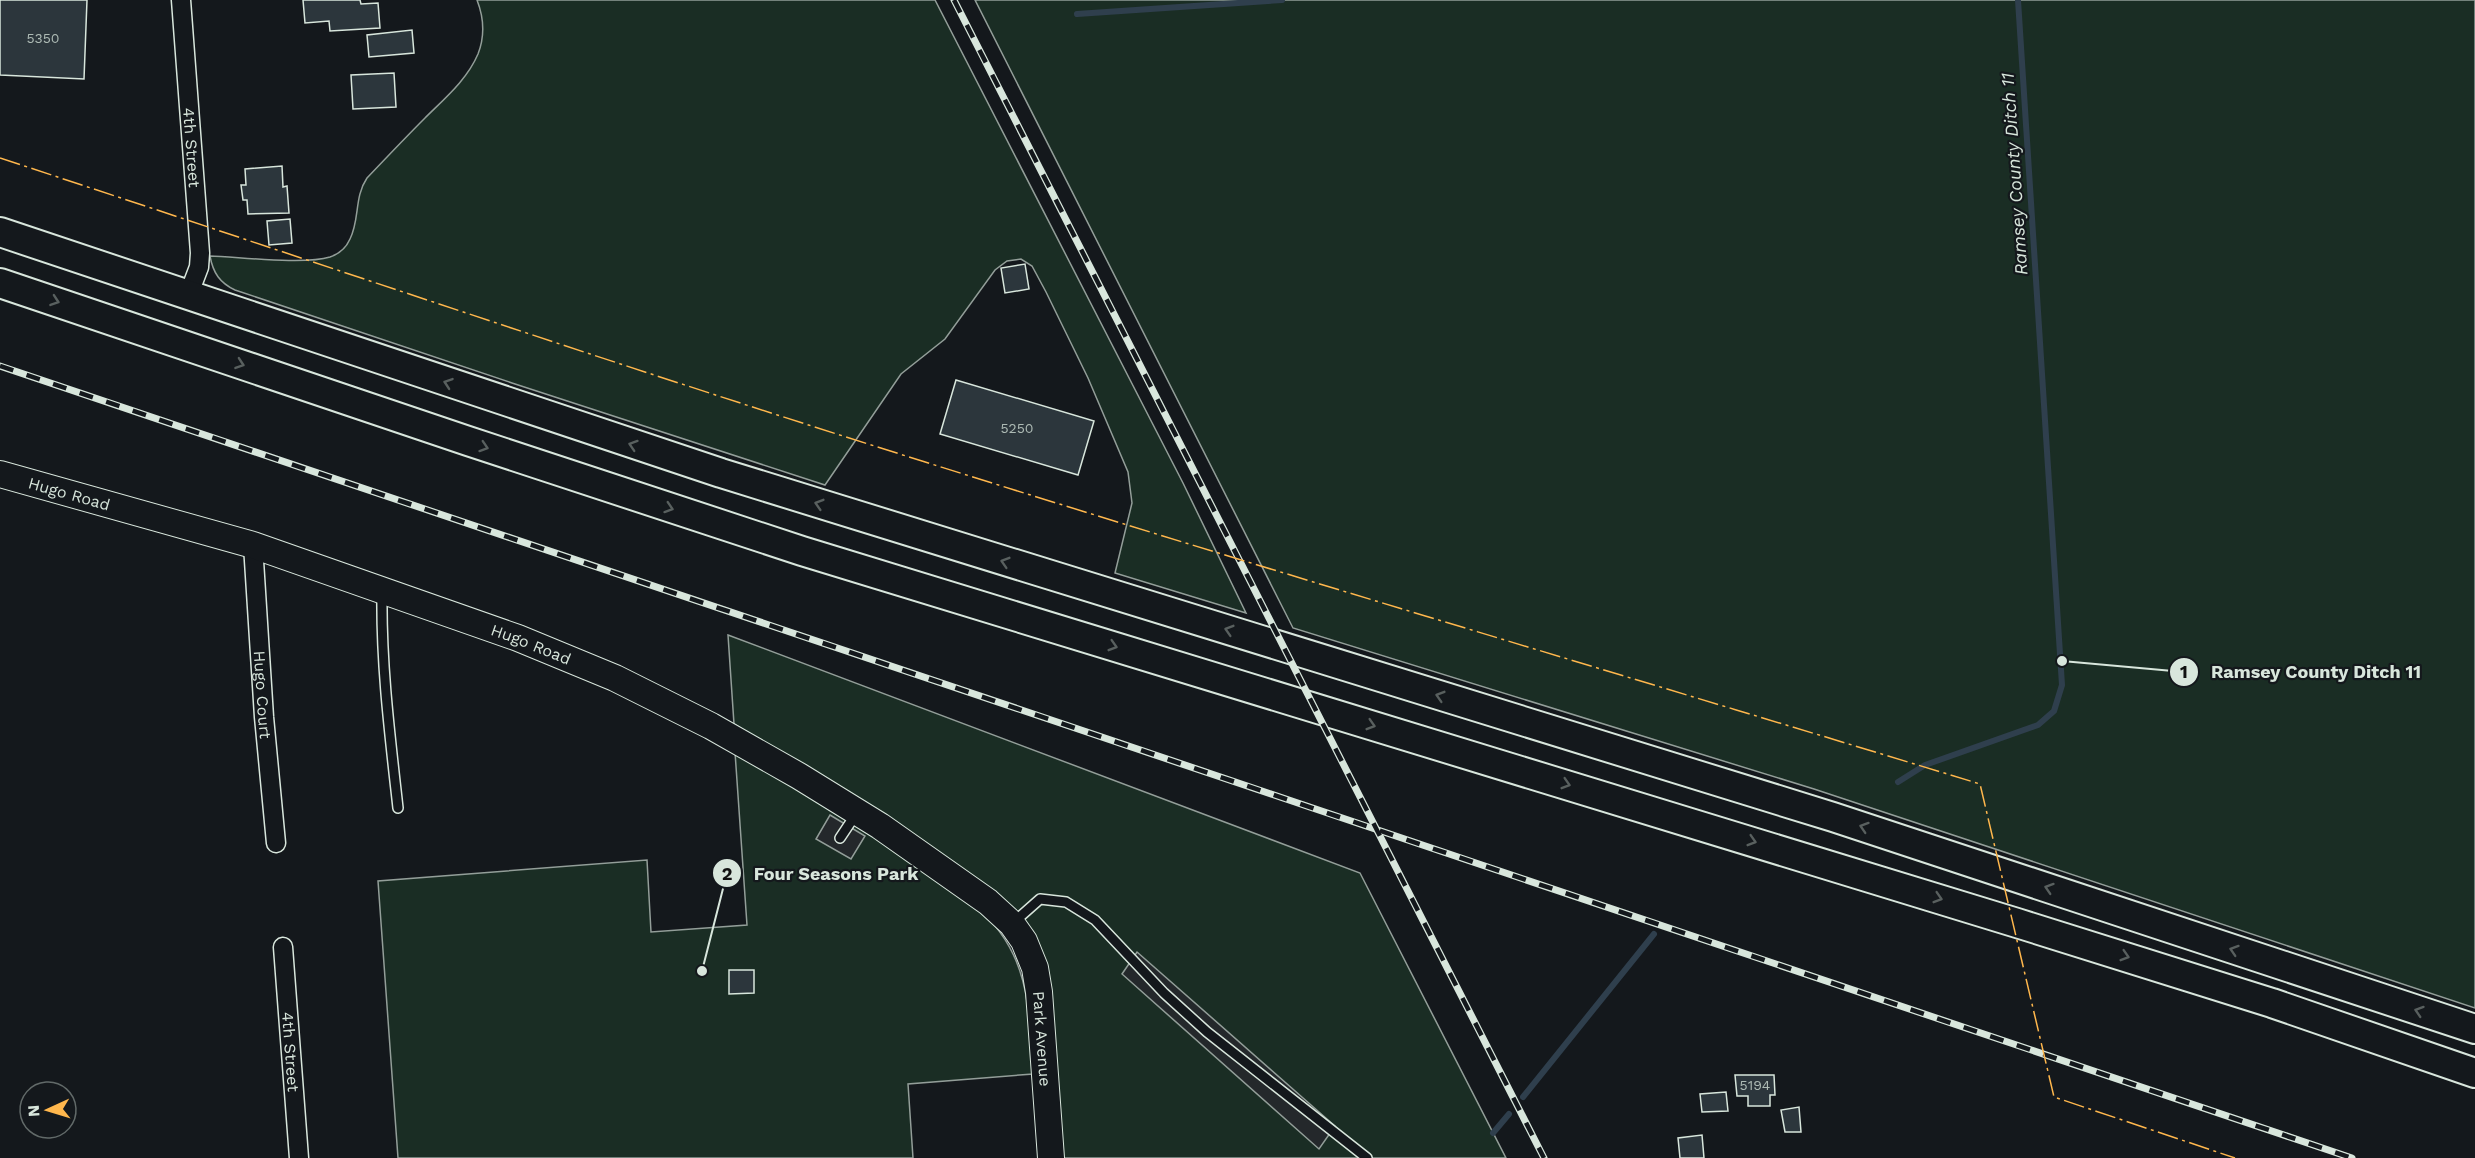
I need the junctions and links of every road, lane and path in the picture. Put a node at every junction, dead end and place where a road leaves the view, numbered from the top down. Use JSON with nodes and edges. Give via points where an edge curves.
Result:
{"nodes":[{"id":1,"x":181,"y":0,"type":"edge"},
{"id":2,"x":0,"y":232,"type":"edge"},
{"id":3,"x":0,"y":283,"type":"edge"},
{"id":4,"x":188,"y":296,"type":"junction"},
{"id":5,"x":0,"y":474,"type":"edge"},
{"id":6,"x":253,"y":545,"type":"junction"},
{"id":7,"x":382,"y":590,"type":"junction"},
{"id":8,"x":398,"y":808,"type":"dead end"},
{"id":9,"x":858,"y":812,"type":"junction"},
{"id":10,"x":840,"y":838,"type":"dead end"},
{"id":11,"x":276,"y":843,"type":"dead end"},
{"id":12,"x":1012,"y":924,"type":"junction"},
{"id":13,"x":283,"y":946,"type":"dead end"},
{"id":14,"x":2475,"y":1029,"type":"edge"},
{"id":15,"x":2475,"y":1073,"type":"edge"},
{"id":16,"x":299,"y":1158,"type":"edge"},
{"id":17,"x":1051,"y":1158,"type":"edge"},
{"id":18,"x":1367,"y":1158,"type":"edge"}],
"edges":[{"from":1,"to":4,"type":"street","name":"4th Street","via":[[200,253]]},
{"from":2,"to":4,"type":"main road"},
{"from":3,"to":15,"type":"main road","one_way":true,"via":[[749,534],[2017,922]]},
{"from":14,"to":4,"type":"main road","one_way":true,"via":[[1833,817],[710,470]]},
{"from":5,"to":6,"type":"street","name":"Hugo Road"},
{"from":6,"to":7,"type":"street","name":"Hugo Road"},
{"from":6,"to":11,"type":"street","name":"Hugo Court"},
{"from":7,"to":8,"type":"lane","via":[[386,698]]},
{"from":7,"to":9,"type":"street","name":"Hugo Road","via":[[518,638],[615,678],[711,726]]},
{"from":9,"to":10,"type":"lane"},
{"from":9,"to":12,"type":"street","name":"Hugo Road","via":[[988,902]]},
{"from":12,"to":17,"type":"street","name":"Park Avenue","via":[[1035,968]]},
{"from":12,"to":18,"type":"lane","via":[[1040,899],[1066,902],[1095,921],[1207,1032]]},
{"from":13,"to":16,"type":"street","name":"4th Street"}]}
